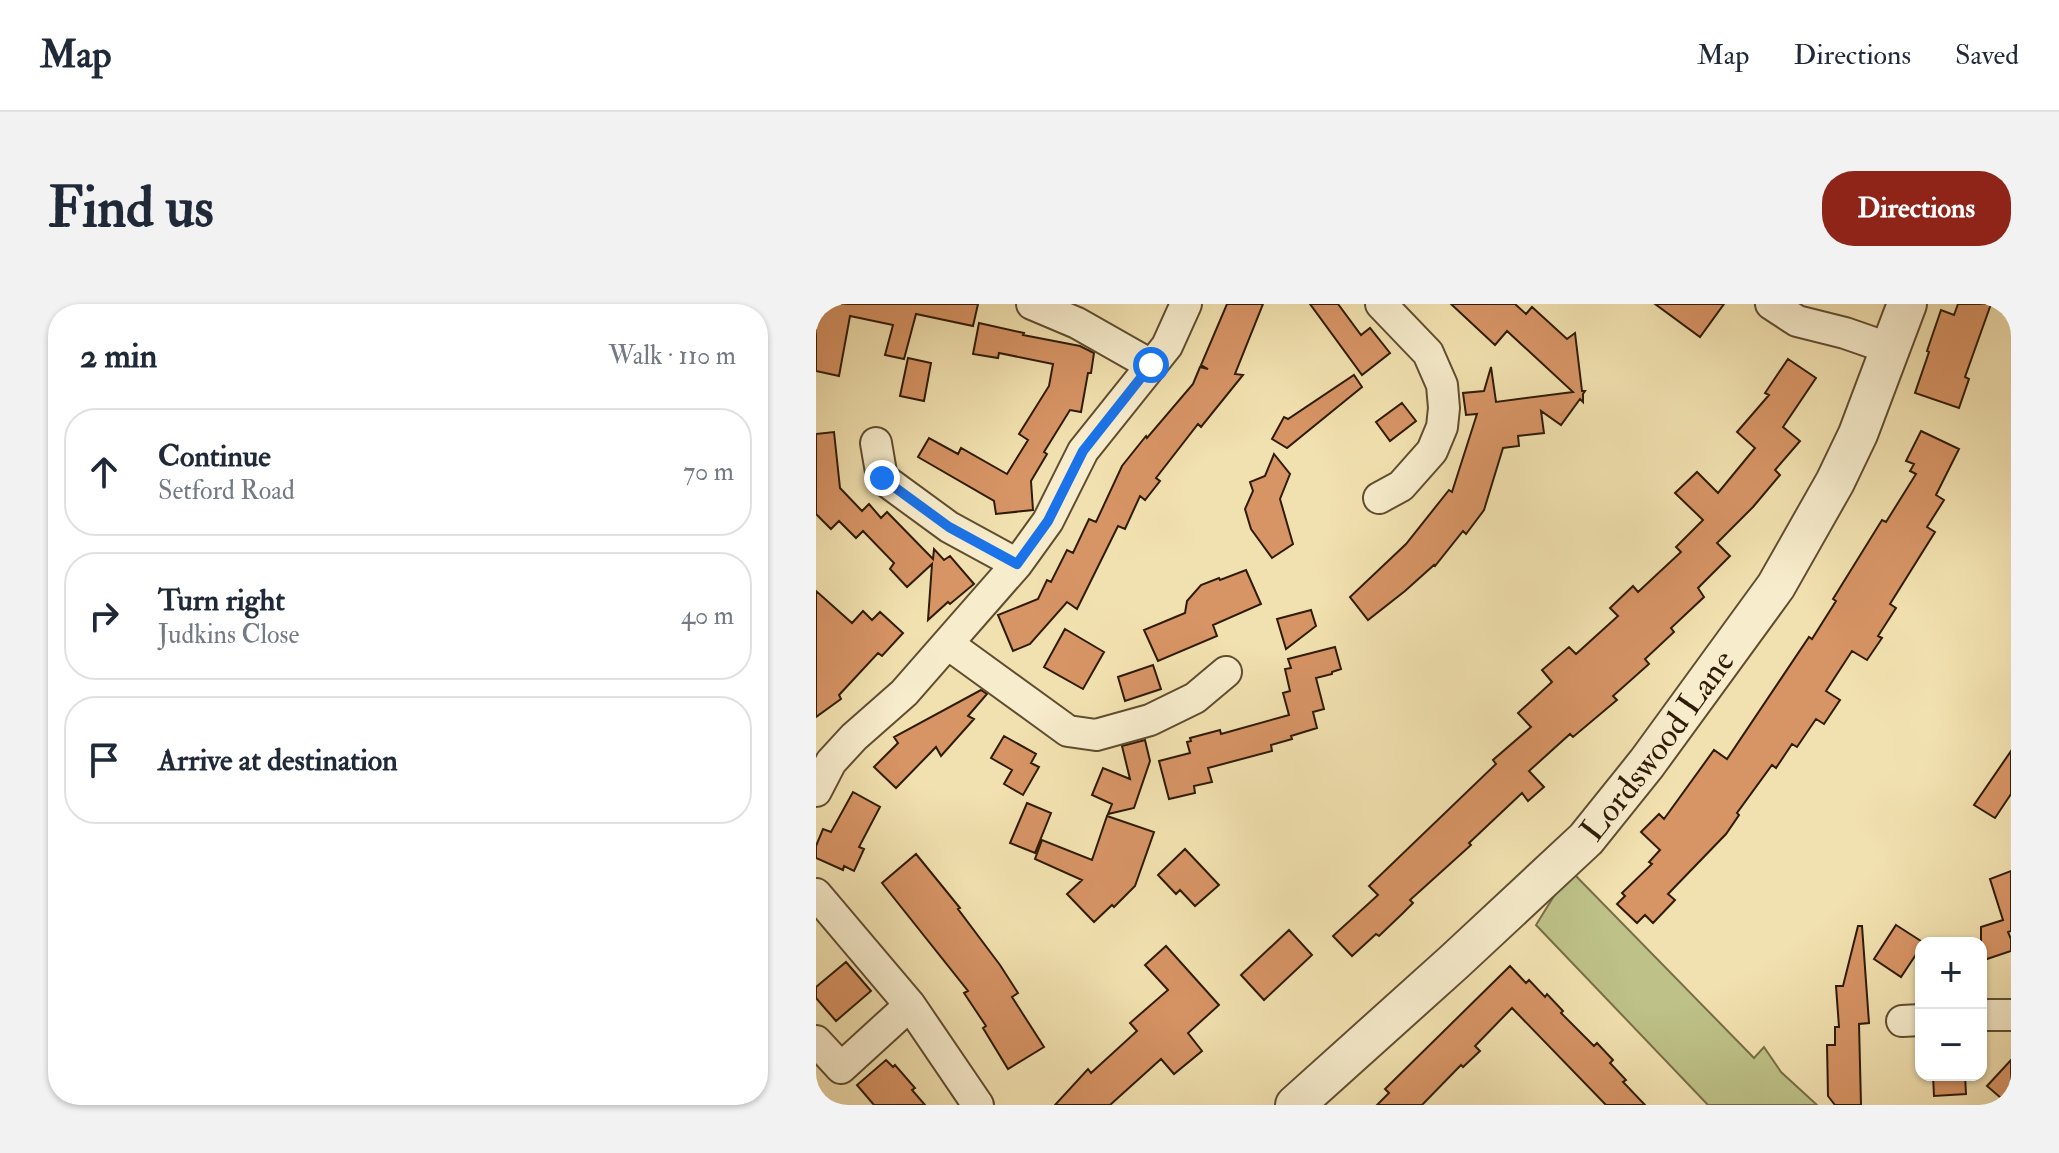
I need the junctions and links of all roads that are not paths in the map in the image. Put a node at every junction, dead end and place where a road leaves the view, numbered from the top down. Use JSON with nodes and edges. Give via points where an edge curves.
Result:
{"nodes":[{"id":1,"x":1032,"y":304,"type":"edge"},
{"id":2,"x":1186,"y":304,"type":"edge"},
{"id":3,"x":1381,"y":304,"type":"edge"},
{"id":4,"x":1771,"y":304,"type":"edge"},
{"id":5,"x":1907,"y":304,"type":"edge"},
{"id":6,"x":1891,"y":349,"type":"junction"},
{"id":7,"x":1151,"y":365,"type":"junction"},
{"id":8,"x":876,"y":443,"type":"dead end"},
{"id":9,"x":1379,"y":498,"type":"dead end"},
{"id":10,"x":1017,"y":564,"type":"junction"},
{"id":11,"x":948,"y":644,"type":"junction"},
{"id":12,"x":1226,"y":672,"type":"dead end"},
{"id":13,"x":823,"y":758,"type":"edge"},
{"id":14,"x":816,"y":791,"type":"edge"},
{"id":15,"x":816,"y":894,"type":"edge"},
{"id":16,"x":910,"y":1005,"type":"junction"},
{"id":17,"x":1987,"y":1015,"type":"edge"},
{"id":18,"x":2011,"y":1015,"type":"edge"},
{"id":19,"x":816,"y":1041,"type":"edge"},
{"id":20,"x":978,"y":1105,"type":"edge"},
{"id":21,"x":1295,"y":1105,"type":"edge"}],
"edges":[{"from":1,"to":7,"type":"street"},
{"from":2,"to":7,"type":"street","via":[[1167,346]]},
{"from":3,"to":9,"type":"street","via":[[1428,353],[1442,385],[1444,408],[1432,451],[1401,486]]},
{"from":4,"to":6,"type":"street","via":[[1797,321]]},
{"from":5,"to":6,"type":"street","name":"Lordswood Lane"},
{"from":6,"to":21,"type":"street","name":"Lordswood Lane","via":[[1841,470],[1776,586],[1647,763],[1586,839]]},
{"from":7,"to":10,"type":"street","via":[[1083,451],[1048,521]]},
{"from":8,"to":10,"type":"street","via":[[882,478],[949,527]]},
{"from":10,"to":11,"type":"street"},
{"from":11,"to":12,"type":"street","via":[[1068,731],[1096,735],[1150,720],[1195,698]]},
{"from":11,"to":13,"type":"street","via":[[904,693]]},
{"from":13,"to":14,"type":"street"},
{"from":15,"to":16,"type":"street"},
{"from":16,"to":19,"type":"street","via":[[841,1068]]},
{"from":16,"to":20,"type":"street"},
{"from":17,"to":18,"type":"street"}]}
